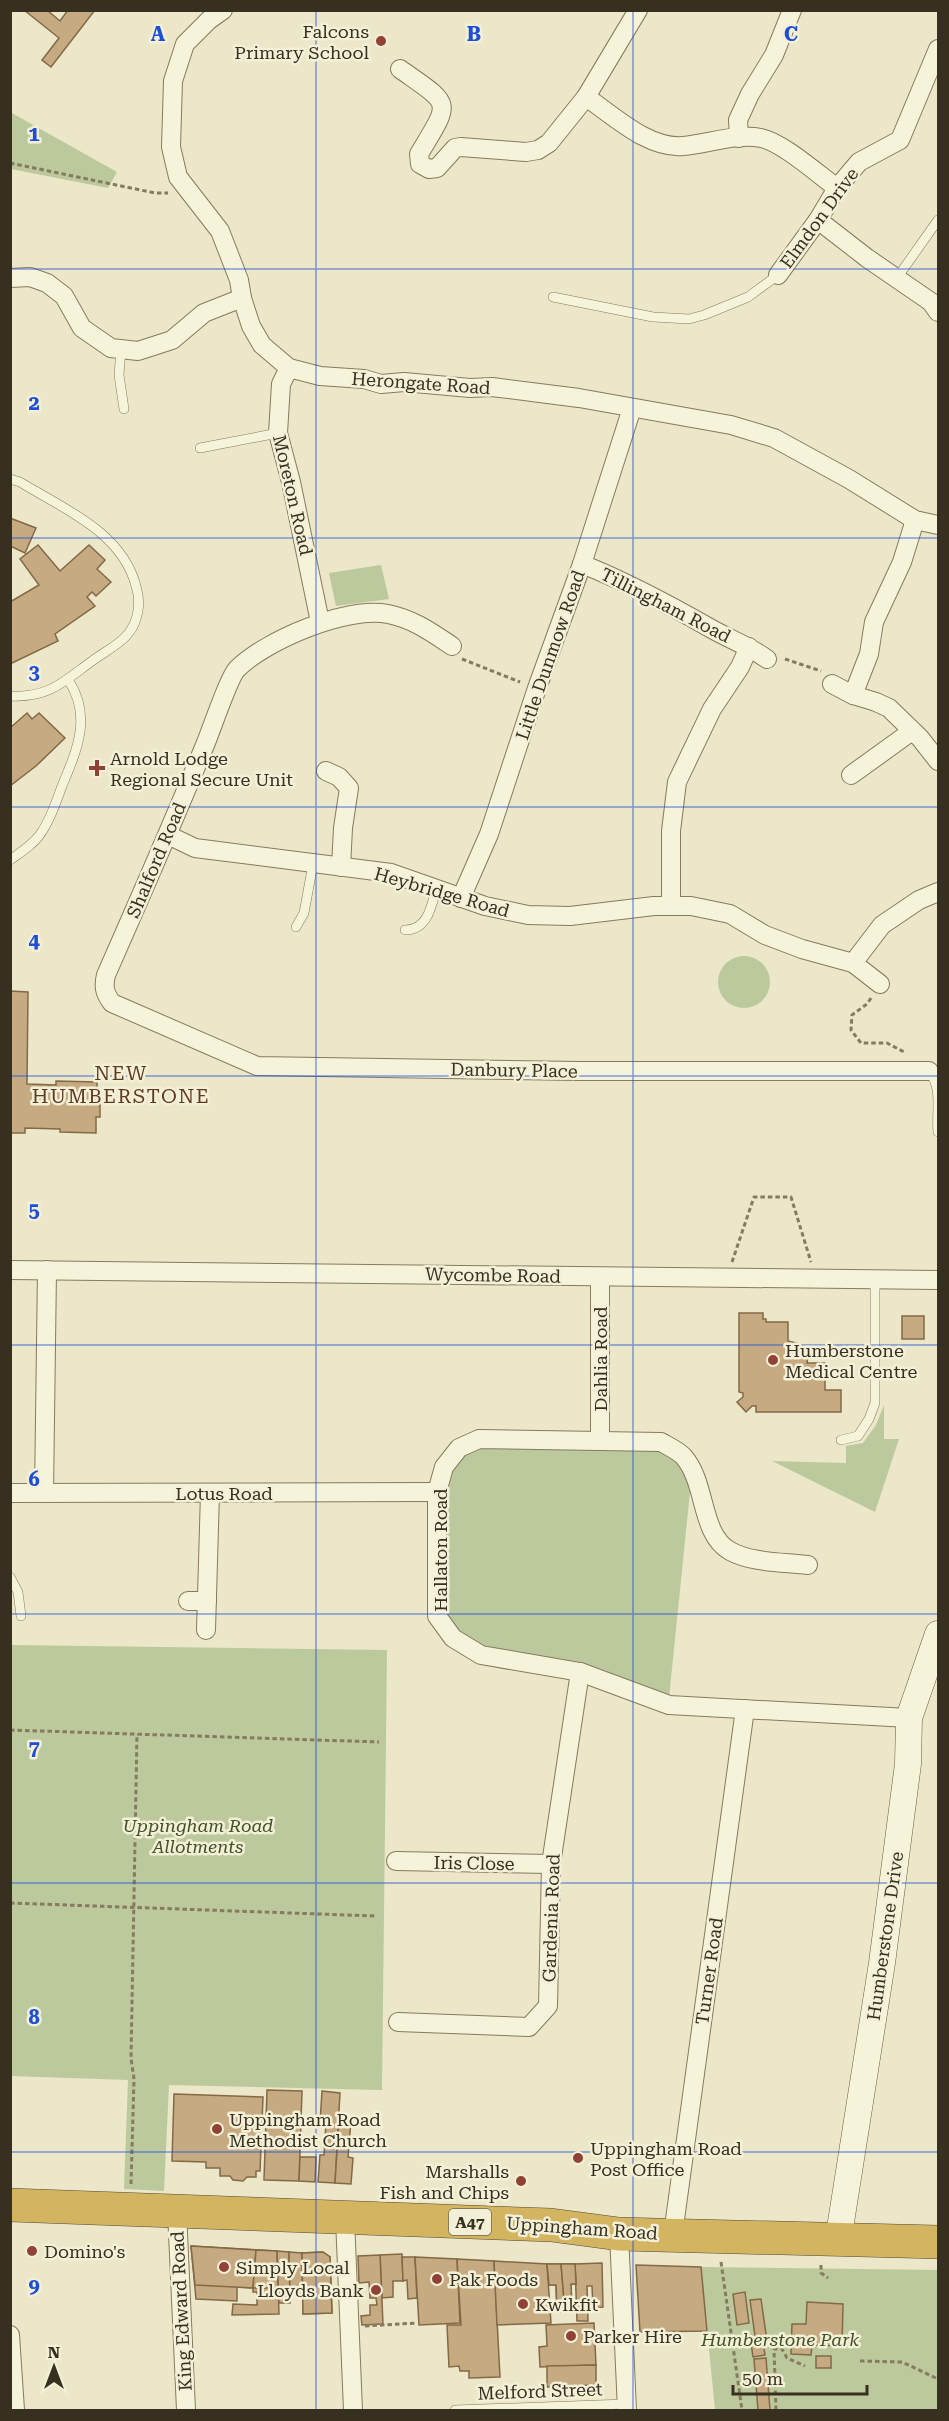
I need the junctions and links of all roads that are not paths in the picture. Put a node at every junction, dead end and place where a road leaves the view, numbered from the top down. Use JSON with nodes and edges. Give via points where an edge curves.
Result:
{"nodes":[{"id":1,"x":223,"y":10,"type":"edge"},
{"id":2,"x":638,"y":10,"type":"edge"},
{"id":3,"x":792,"y":10,"type":"edge"},
{"id":4,"x":939,"y":49,"type":"edge"},
{"id":5,"x":400,"y":69,"type":"dead end"},
{"id":6,"x":586,"y":98,"type":"junction"},
{"id":7,"x":739,"y":138,"type":"junction"},
{"id":8,"x":837,"y":188,"type":"junction"},
{"id":9,"x":818,"y":220,"type":"junction"},
{"id":10,"x":939,"y":220,"type":"edge"},
{"id":11,"x":777,"y":275,"type":"joint"},
{"id":12,"x":10,"y":278,"type":"edge"},
{"id":13,"x":897,"y":278,"type":"junction"},
{"id":14,"x":553,"y":297,"type":"dead end"},
{"id":15,"x":242,"y":298,"type":"junction"},
{"id":16,"x":939,"y":312,"type":"edge"},
{"id":17,"x":121,"y":349,"type":"junction"},
{"id":18,"x":289,"y":368,"type":"junction"},
{"id":19,"x":632,"y":408,"type":"junction"},
{"id":20,"x":124,"y":409,"type":"dead end"},
{"id":21,"x":278,"y":433,"type":"junction"},
{"id":22,"x":200,"y":448,"type":"dead end"},
{"id":23,"x":10,"y":479,"type":"edge"},
{"id":24,"x":915,"y":520,"type":"junction"},
{"id":25,"x":939,"y":525,"type":"edge"},
{"id":26,"x":582,"y":564,"type":"junction"},
{"id":27,"x":320,"y":622,"type":"junction"},
{"id":28,"x":452,"y":646,"type":"road end"},
{"id":29,"x":749,"y":646,"type":"junction"},
{"id":30,"x":767,"y":659,"type":"road end"},
{"id":31,"x":69,"y":681,"type":"junction"},
{"id":32,"x":832,"y":684,"type":"road end"},
{"id":33,"x":852,"y":695,"type":"junction"},
{"id":34,"x":10,"y":696,"type":"edge"},
{"id":35,"x":912,"y":731,"type":"junction"},
{"id":36,"x":939,"y":761,"type":"edge"},
{"id":37,"x":326,"y":771,"type":"dead end"},
{"id":38,"x":850,"y":775,"type":"dead end"},
{"id":39,"x":168,"y":835,"type":"junction"},
{"id":40,"x":10,"y":860,"type":"edge"},
{"id":41,"x":313,"y":864,"type":"junction"},
{"id":42,"x":341,"y":867,"type":"junction"},
{"id":43,"x":436,"y":890,"type":"junction"},
{"id":44,"x":939,"y":892,"type":"edge"},
{"id":45,"x":461,"y":898,"type":"junction"},
{"id":46,"x":671,"y":906,"type":"junction"},
{"id":47,"x":296,"y":927,"type":"dead end"},
{"id":48,"x":405,"y":930,"type":"dead end"},
{"id":49,"x":853,"y":963,"type":"junction"},
{"id":50,"x":880,"y":984,"type":"road end"},
{"id":51,"x":112,"y":1003,"type":"joint"},
{"id":52,"x":929,"y":1071,"type":"joint"},
{"id":53,"x":939,"y":1132,"type":"edge"},
{"id":54,"x":10,"y":1270,"type":"edge"},
{"id":55,"x":47,"y":1270,"type":"junction"},
{"id":56,"x":600,"y":1277,"type":"junction"},
{"id":57,"x":874,"y":1279,"type":"junction"},
{"id":58,"x":939,"y":1280,"type":"edge"},
{"id":59,"x":841,"y":1440,"type":"dead end"},
{"id":60,"x":600,"y":1441,"type":"junction"},
{"id":61,"x":437,"y":1492,"type":"junction"},
{"id":62,"x":10,"y":1493,"type":"edge"},
{"id":63,"x":44,"y":1493,"type":"junction"},
{"id":64,"x":210,"y":1493,"type":"junction"},
{"id":65,"x":808,"y":1565,"type":"dead end"},
{"id":66,"x":10,"y":1577,"type":"edge"},
{"id":67,"x":188,"y":1601,"type":"dead end"},
{"id":68,"x":207,"y":1601,"type":"junction"},
{"id":69,"x":21,"y":1616,"type":"dead end"},
{"id":70,"x":206,"y":1630,"type":"dead end"},
{"id":71,"x":939,"y":1634,"type":"edge"},
{"id":72,"x":580,"y":1672,"type":"junction"},
{"id":73,"x":744,"y":1709,"type":"junction"},
{"id":74,"x":909,"y":1718,"type":"junction"},
{"id":75,"x":396,"y":1861,"type":"dead end"},
{"id":76,"x":551,"y":1864,"type":"junction"},
{"id":77,"x":398,"y":2022,"type":"dead end"},
{"id":78,"x":10,"y":2205,"type":"edge"},
{"id":79,"x":177,"y":2211,"type":"junction"},
{"id":80,"x":345,"y":2218,"type":"junction"},
{"id":81,"x":619,"y":2234,"type":"junction"},
{"id":82,"x":673,"y":2234,"type":"junction"},
{"id":83,"x":838,"y":2241,"type":"junction"},
{"id":84,"x":939,"y":2242,"type":"edge"},
{"id":85,"x":10,"y":2334,"type":"edge"},
{"id":86,"x":627,"y":2407,"type":"edge"},
{"id":87,"x":15,"y":2410,"type":"edge"},
{"id":88,"x":186,"y":2410,"type":"edge"},
{"id":89,"x":352,"y":2410,"type":"edge"},
{"id":90,"x":456,"y":2410,"type":"edge"}],
"edges":[{"from":1,"to":15,"type":"street","name":"Herongate Road","via":[[185,44],[173,81],[171,147],[178,177],[220,231],[239,279]]},
{"from":2,"to":6,"type":"street"},
{"from":3,"to":7,"type":"street","via":[[774,55],[738,120]]},
{"from":4,"to":8,"type":"street","name":"Elmdon Drive","via":[[900,141],[859,162]]},
{"from":5,"to":6,"type":"street","via":[[439,96],[443,105],[442,115],[418,154],[420,164],[429,169],[437,168],[455,148],[538,150],[549,143]]},
{"from":6,"to":7,"type":"street","via":[[650,140],[680,146]]},
{"from":7,"to":8,"type":"street","via":[[760,138],[776,144]]},
{"from":8,"to":9,"type":"street","name":"Elmdon Drive"},
{"from":9,"to":11,"type":"street","name":"Elmdon Drive"},
{"from":9,"to":13,"type":"street"},
{"from":10,"to":13,"type":"lane"},
{"from":11,"to":14,"type":"lane","via":[[748,297],[689,319]]},
{"from":12,"to":17,"type":"street","via":[[30,277],[47,283],[64,296],[82,328],[111,348]]},
{"from":13,"to":16,"type":"street"},
{"from":15,"to":17,"type":"street","via":[[204,313],[172,340],[138,351]]},
{"from":15,"to":18,"type":"street","name":"Herongate Road","via":[[262,345]]},
{"from":17,"to":20,"type":"lane","via":[[119,375]]},
{"from":18,"to":19,"type":"street","name":"Herongate Road","via":[[381,384],[492,387]]},
{"from":18,"to":21,"type":"street","name":"Moreton Road","via":[[281,384]]},
{"from":19,"to":24,"type":"street","name":"Herongate Road","via":[[731,425],[774,438]]},
{"from":19,"to":26,"type":"street","name":"Little Dunmow Road"},
{"from":21,"to":22,"type":"lane"},
{"from":21,"to":27,"type":"street","name":"Moreton Road"},
{"from":23,"to":31,"type":"lane","via":[[98,530],[125,559],[134,576],[139,609],[132,628]]},
{"from":24,"to":25,"type":"street","name":"Herongate Road"},
{"from":24,"to":33,"type":"street","via":[[902,562],[874,622],[869,654]]},
{"from":26,"to":29,"type":"street","name":"Tillingham Road","via":[[643,590]]},
{"from":26,"to":45,"type":"street","name":"Little Dunmow Road","via":[[489,834]]},
{"from":27,"to":28,"type":"street","name":"Shalford Road","via":[[385,614],[417,622]]},
{"from":27,"to":39,"type":"street","name":"Shalford Road","via":[[236,670]]},
{"from":29,"to":30,"type":"street","name":"Tillingham Road"},
{"from":29,"to":46,"type":"street","name":"Tillingham Road","via":[[712,709],[677,782],[671,831]]},
{"from":31,"to":34,"type":"lane","via":[[42,694]]},
{"from":31,"to":40,"type":"lane","via":[[82,718],[79,743],[40,835]]},
{"from":32,"to":33,"type":"street"},
{"from":33,"to":35,"type":"street","via":[[889,708]]},
{"from":35,"to":36,"type":"street"},
{"from":35,"to":38,"type":"street"},
{"from":37,"to":42,"type":"street","via":[[349,788]]},
{"from":39,"to":41,"type":"street","name":"Heybridge Road","via":[[195,848]]},
{"from":39,"to":51,"type":"street","name":"Shalford Road","via":[[106,975],[106,995]]},
{"from":41,"to":42,"type":"street","name":"Heybridge Road"},
{"from":41,"to":47,"type":"lane","via":[[304,913]]},
{"from":42,"to":43,"type":"street","name":"Heybridge Road","via":[[392,873]]},
{"from":43,"to":45,"type":"street","name":"Heybridge Road"},
{"from":43,"to":48,"type":"lane","via":[[422,924]]},
{"from":44,"to":49,"type":"street","via":[[919,900],[882,925]]},
{"from":45,"to":46,"type":"street","name":"Heybridge Road","via":[[528,915],[570,916]]},
{"from":46,"to":49,"type":"street","name":"Heybridge Road","via":[[691,906],[730,915],[802,950]]},
{"from":49,"to":50,"type":"street","name":"Heybridge Road"},
{"from":51,"to":52,"type":"street","name":"Danbury Place","via":[[257,1066],[579,1071],[904,1061]]},
{"from":52,"to":53,"type":"lane","via":[[938,1088]]},
{"from":54,"to":55,"type":"street","name":"Wycombe Road"},
{"from":55,"to":56,"type":"street","name":"Wycombe Road"},
{"from":55,"to":63,"type":"street"},
{"from":56,"to":57,"type":"street","name":"Wycombe Road"},
{"from":56,"to":60,"type":"street","name":"Dahlia Road"},
{"from":57,"to":58,"type":"street","name":"Wycombe Road"},
{"from":57,"to":59,"type":"lane","via":[[875,1403],[858,1436]]},
{"from":60,"to":61,"type":"street","name":"Hallaton Road","via":[[479,1440],[459,1448],[444,1467]]},
{"from":60,"to":65,"type":"street","name":"Hallaton Road","via":[[661,1442],[684,1456],[698,1481],[712,1535],[730,1551],[761,1560]]},
{"from":61,"to":64,"type":"street","name":"Lotus Road"},
{"from":61,"to":72,"type":"street","name":"Hallaton Road","via":[[437,1616],[453,1638],[481,1655]]},
{"from":62,"to":63,"type":"street","name":"Lotus Road"},
{"from":63,"to":64,"type":"street","name":"Lotus Road"},
{"from":64,"to":68,"type":"street"},
{"from":66,"to":69,"type":"lane","via":[[18,1592]]},
{"from":67,"to":68,"type":"street"},
{"from":68,"to":70,"type":"street"},
{"from":71,"to":74,"type":"street","name":"Humberstone Drive"},
{"from":72,"to":73,"type":"street","name":"Hallaton Road","via":[[669,1704]]},
{"from":72,"to":76,"type":"street","name":"Gardenia Road"},
{"from":73,"to":74,"type":"street","name":"Hallaton Road"},
{"from":73,"to":82,"type":"street","name":"Turner Road"},
{"from":74,"to":83,"type":"street","name":"Humberstone Drive","via":[[908,1764],[882,1963]]},
{"from":75,"to":76,"type":"street","name":"Iris Close"},
{"from":76,"to":77,"type":"street","name":"Gardenia Road","via":[[548,2006],[529,2027]]},
{"from":78,"to":79,"type":"highway","name":"Uppingham Road","number":"A47"},
{"from":79,"to":80,"type":"highway","name":"Uppingham Road","number":"A47"},
{"from":79,"to":88,"type":"street","name":"King Edward Road"},
{"from":80,"to":81,"type":"highway","name":"Uppingham Road","number":"A47","via":[[551,2225]]},
{"from":80,"to":89,"type":"street"},
{"from":81,"to":82,"type":"highway","name":"Uppingham Road","number":"A47"},
{"from":81,"to":86,"type":"street"},
{"from":82,"to":83,"type":"highway","name":"Uppingham Road","number":"A47"},
{"from":83,"to":84,"type":"highway","name":"Uppingham Road","number":"A47"},
{"from":85,"to":87,"type":"street"},
{"from":86,"to":90,"type":"lane","name":"Melford Street"}]}
